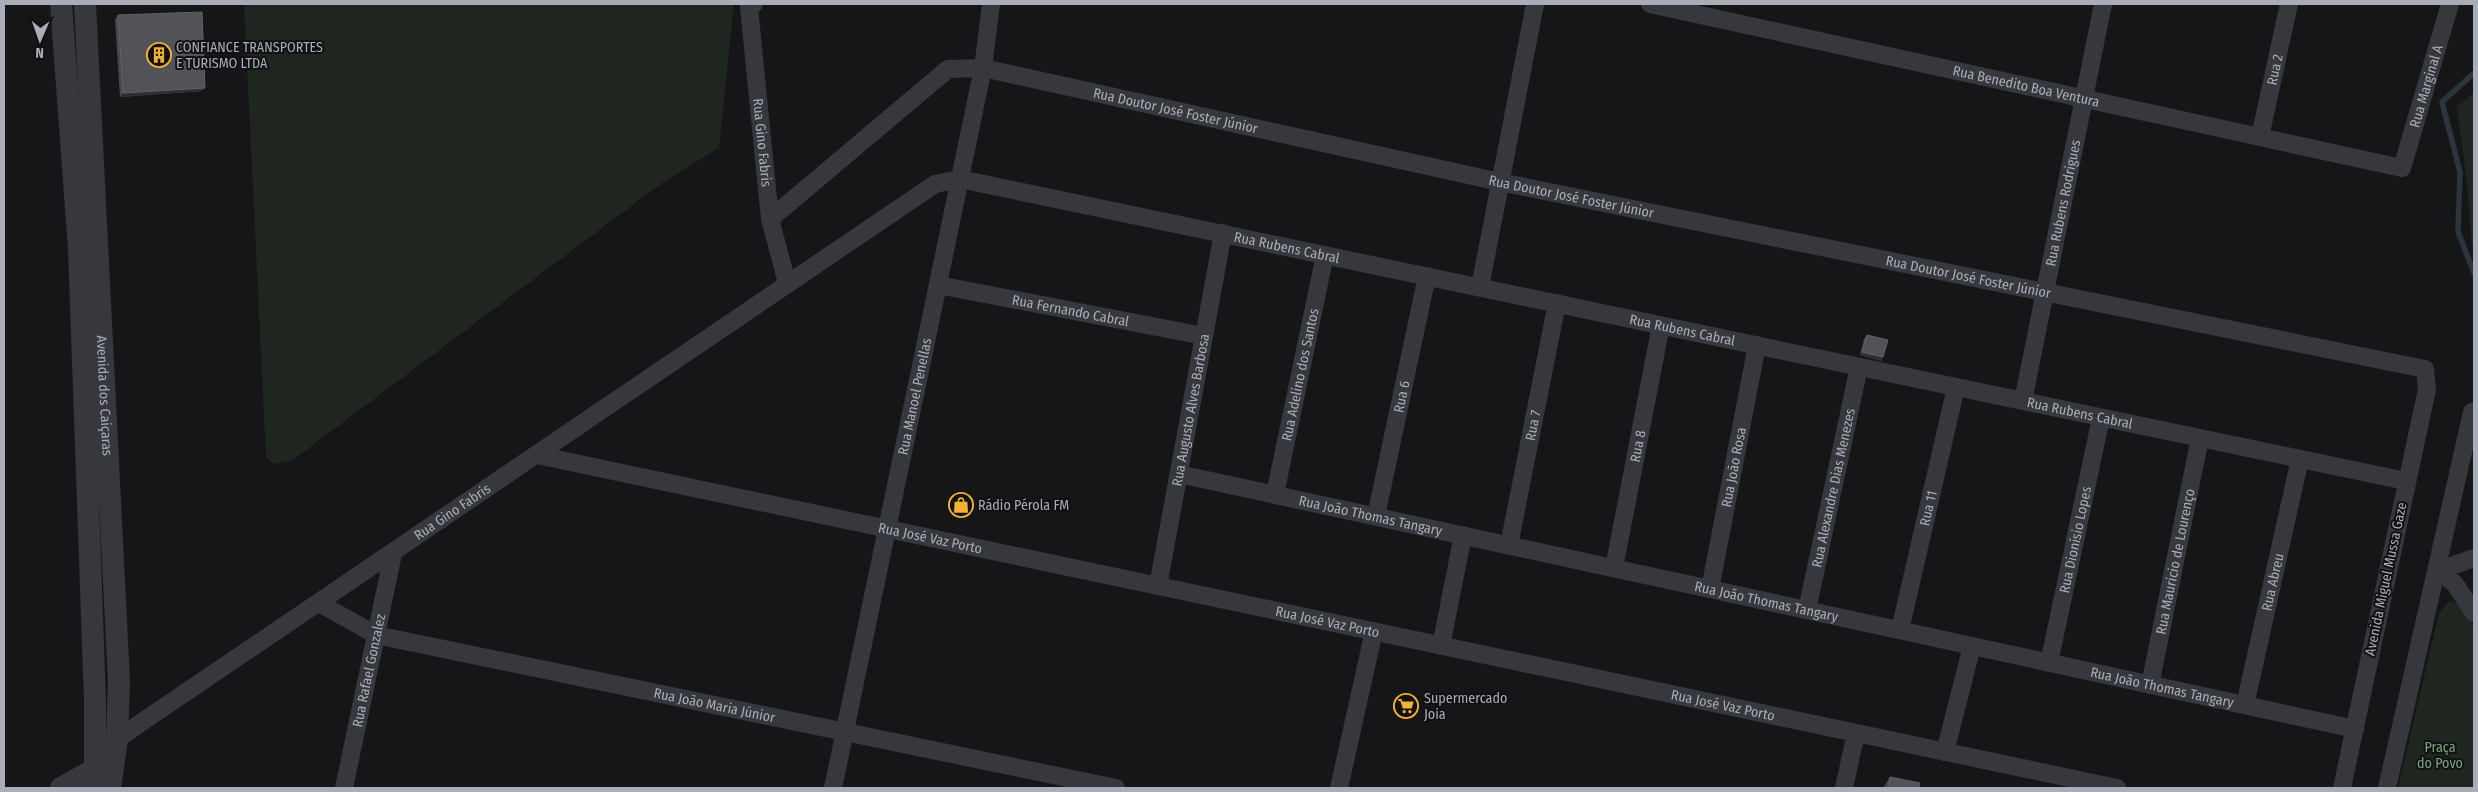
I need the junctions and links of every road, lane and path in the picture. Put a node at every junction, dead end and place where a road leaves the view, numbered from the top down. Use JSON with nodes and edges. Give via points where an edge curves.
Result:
{"nodes":[{"id":1,"x":61,"y":4,"type":"edge"},
{"id":2,"x":85,"y":4,"type":"edge"},
{"id":3,"x":754,"y":4,"type":"edge"},
{"id":4,"x":991,"y":4,"type":"edge"},
{"id":5,"x":1535,"y":4,"type":"edge"},
{"id":6,"x":1650,"y":4,"type":"edge"},
{"id":7,"x":2103,"y":4,"type":"edge"},
{"id":8,"x":2289,"y":4,"type":"edge"},
{"id":9,"x":2450,"y":4,"type":"edge"},
{"id":10,"x":983,"y":68,"type":"junction"},
{"id":11,"x":2084,"y":98,"type":"junction"},
{"id":12,"x":2260,"y":137,"type":"junction"},
{"id":13,"x":2402,"y":168,"type":"joint"},
{"id":14,"x":960,"y":178,"type":"junction"},
{"id":15,"x":1500,"y":182,"type":"junction"},
{"id":16,"x":770,"y":219,"type":"junction"},
{"id":17,"x":1223,"y":234,"type":"junction"},
{"id":18,"x":89,"y":249,"type":"junction"},
{"id":19,"x":1325,"y":255,"type":"junction"},
{"id":20,"x":1427,"y":276,"type":"junction"},
{"id":21,"x":787,"y":283,"type":"junction"},
{"id":22,"x":938,"y":285,"type":"junction"},
{"id":23,"x":1480,"y":287,"type":"junction"},
{"id":24,"x":2046,"y":292,"type":"junction"},
{"id":25,"x":1557,"y":303,"type":"junction"},
{"id":26,"x":1661,"y":325,"type":"junction"},
{"id":27,"x":1204,"y":336,"type":"junction"},
{"id":28,"x":1757,"y":345,"type":"junction"},
{"id":29,"x":1859,"y":366,"type":"junction"},
{"id":30,"x":2425,"y":369,"type":"joint"},
{"id":31,"x":1956,"y":387,"type":"junction"},
{"id":32,"x":2023,"y":401,"type":"junction"},
{"id":33,"x":2472,"y":412,"type":"dead end"},
{"id":34,"x":2101,"y":418,"type":"junction"},
{"id":35,"x":2200,"y":438,"type":"junction"},
{"id":36,"x":537,"y":455,"type":"junction"},
{"id":37,"x":2300,"y":459,"type":"junction"},
{"id":38,"x":1179,"y":474,"type":"junction"},
{"id":39,"x":2406,"y":481,"type":"junction"},
{"id":40,"x":1275,"y":494,"type":"junction"},
{"id":41,"x":1376,"y":516,"type":"junction"},
{"id":42,"x":887,"y":529,"type":"junction"},
{"id":43,"x":1463,"y":535,"type":"junction"},
{"id":44,"x":1509,"y":545,"type":"junction"},
{"id":45,"x":393,"y":554,"type":"junction"},
{"id":46,"x":2474,"y":558,"type":"edge"},
{"id":47,"x":1614,"y":568,"type":"junction"},
{"id":48,"x":2438,"y":571,"type":"junction"},
{"id":49,"x":1158,"y":586,"type":"junction"},
{"id":50,"x":1710,"y":589,"type":"junction"},
{"id":51,"x":319,"y":604,"type":"junction"},
{"id":52,"x":1807,"y":610,"type":"junction"},
{"id":53,"x":2474,"y":613,"type":"edge"},
{"id":54,"x":1900,"y":630,"type":"junction"},
{"id":55,"x":1374,"y":632,"type":"junction"},
{"id":56,"x":376,"y":635,"type":"junction"},
{"id":57,"x":1441,"y":646,"type":"junction"},
{"id":58,"x":1972,"y":646,"type":"junction"},
{"id":59,"x":2049,"y":663,"type":"junction"},
{"id":60,"x":2150,"y":685,"type":"junction"},
{"id":61,"x":2245,"y":705,"type":"junction"},
{"id":62,"x":2355,"y":729,"type":"junction"},
{"id":63,"x":845,"y":732,"type":"junction"},
{"id":64,"x":1856,"y":733,"type":"junction"},
{"id":65,"x":117,"y":739,"type":"junction"},
{"id":66,"x":1945,"y":752,"type":"junction"},
{"id":67,"x":94,"y":778,"type":"edge"},
{"id":68,"x":61,"y":788,"type":"edge"},
{"id":69,"x":110,"y":788,"type":"edge"},
{"id":70,"x":344,"y":788,"type":"edge"},
{"id":71,"x":834,"y":788,"type":"edge"},
{"id":72,"x":1116,"y":788,"type":"edge"},
{"id":73,"x":1339,"y":788,"type":"edge"},
{"id":74,"x":1844,"y":788,"type":"edge"},
{"id":75,"x":2118,"y":788,"type":"edge"},
{"id":76,"x":2342,"y":788,"type":"edge"},
{"id":77,"x":2387,"y":788,"type":"edge"}],
"edges":[{"from":1,"to":18,"type":"street","name":"Avenida dos Caiçaras"},
{"from":2,"to":18,"type":"street","name":"Avenida dos Caiçaras"},
{"from":3,"to":16,"type":"street","name":"Rua Gino Fabris","via":[[749,7]]},
{"from":4,"to":10,"type":"street","name":"Rua Manoel Penellas"},
{"from":5,"to":15,"type":"street"},
{"from":6,"to":11,"type":"street","name":"Rua Benedito Boa Ventura"},
{"from":7,"to":11,"type":"street","name":"Rua Rubens Rodrigues"},
{"from":8,"to":12,"type":"street","name":"Rua 2"},
{"from":9,"to":13,"type":"street","name":"Rua Marginal A"},
{"from":10,"to":14,"type":"street","name":"Rua Manoel Penellas"},
{"from":10,"to":15,"type":"street","name":"Rua Doutor José Foster Júnior"},
{"from":10,"to":16,"type":"street","name":"Rua Doutor José Foster Júnior","via":[[948,68]]},
{"from":11,"to":12,"type":"street","name":"Rua Benedito Boa Ventura"},
{"from":11,"to":24,"type":"street","name":"Rua Rubens Rodrigues"},
{"from":12,"to":13,"type":"street","name":"Rua Benedito Boa Ventura"},
{"from":14,"to":17,"type":"street","name":"Rua Rubens Cabral"},
{"from":14,"to":21,"type":"street","name":"Rua Gino Fabris","via":[[935,184]]},
{"from":14,"to":22,"type":"street","name":"Rua Manoel Penellas"},
{"from":15,"to":23,"type":"street"},
{"from":15,"to":24,"type":"street","name":"Rua Doutor José Foster Júnior"},
{"from":16,"to":21,"type":"street","name":"Rua Gino Fabris"},
{"from":17,"to":19,"type":"street","name":"Rua Rubens Cabral"},
{"from":17,"to":27,"type":"street","name":"Rua Augusto Alves Barbosa"},
{"from":18,"to":65,"type":"street","name":"Avenida dos Caiçaras","via":[[119,680]]},
{"from":18,"to":67,"type":"street","name":"Avenida dos Caiçaras"},
{"from":19,"to":20,"type":"street","name":"Rua Rubens Cabral"},
{"from":19,"to":40,"type":"street","name":"Rua Adelino dos Santos"},
{"from":20,"to":23,"type":"street","name":"Rua Rubens Cabral"},
{"from":20,"to":41,"type":"street","name":"Rua 6"},
{"from":21,"to":36,"type":"street","name":"Rua Gino Fabris"},
{"from":22,"to":27,"type":"street","name":"Rua Fernando Cabral"},
{"from":22,"to":42,"type":"street","name":"Rua Manoel Penellas"},
{"from":23,"to":25,"type":"street","name":"Rua Rubens Cabral"},
{"from":24,"to":30,"type":"street","name":"Rua Doutor José Foster Júnior"},
{"from":24,"to":32,"type":"street","name":"Rua Rubens Rodrigues"},
{"from":25,"to":26,"type":"street","name":"Rua Rubens Cabral"},
{"from":25,"to":44,"type":"street","name":"Rua 7"},
{"from":26,"to":28,"type":"street","name":"Rua Rubens Cabral"},
{"from":26,"to":47,"type":"street","name":"Rua 8"},
{"from":27,"to":38,"type":"street","name":"Rua Augusto Alves Barbosa"},
{"from":28,"to":29,"type":"street","name":"Rua Rubens Cabral"},
{"from":28,"to":50,"type":"street","name":"Rua João Rosa"},
{"from":29,"to":31,"type":"street","name":"Rua Rubens Cabral"},
{"from":29,"to":52,"type":"street","name":"Rua Alexandre Dias Menezes"},
{"from":30,"to":39,"type":"street","name":"Avenida Miguel Mussa Gaze","via":[[2427,389]]},
{"from":31,"to":32,"type":"street","name":"Rua Rubens Cabral"},
{"from":31,"to":54,"type":"street","name":"Rua 11"},
{"from":32,"to":34,"type":"street","name":"Rua Rubens Cabral"},
{"from":33,"to":48,"type":"street"},
{"from":34,"to":35,"type":"street","name":"Rua Rubens Cabral"},
{"from":34,"to":59,"type":"street","name":"Rua Dionísio Lopes"},
{"from":35,"to":37,"type":"street","name":"Rua Rubens Cabral"},
{"from":35,"to":60,"type":"street","name":"Rua Mauricio de Lourenço"},
{"from":36,"to":42,"type":"street","name":"Rua José Vaz Porto"},
{"from":36,"to":45,"type":"street","name":"Rua Gino Fabris"},
{"from":37,"to":39,"type":"street","name":"Rua Rubens Cabral"},
{"from":37,"to":61,"type":"street","name":"Rua Abreu"},
{"from":38,"to":40,"type":"street","name":"Rua João Thomas Tangary"},
{"from":38,"to":49,"type":"street","name":"Rua Augusto Alves Barbosa"},
{"from":39,"to":62,"type":"street","name":"Avenida Miguel Mussa Gaze"},
{"from":40,"to":41,"type":"street","name":"Rua João Thomas Tangary"},
{"from":41,"to":43,"type":"street","name":"Rua João Thomas Tangary"},
{"from":42,"to":49,"type":"street","name":"Rua José Vaz Porto"},
{"from":42,"to":63,"type":"street","name":"Rua Manoel Penellas"},
{"from":43,"to":44,"type":"street","name":"Rua João Thomas Tangary"},
{"from":43,"to":57,"type":"street"},
{"from":44,"to":47,"type":"street","name":"Rua João Thomas Tangary"},
{"from":45,"to":51,"type":"street","name":"Rua Gino Fabris"},
{"from":45,"to":56,"type":"street","name":"Rua Rafael Gonzalez"},
{"from":46,"to":48,"type":"street"},
{"from":47,"to":50,"type":"street","name":"Rua João Thomas Tangary"},
{"from":48,"to":53,"type":"street","via":[[2455,584]]},
{"from":48,"to":77,"type":"street"},
{"from":49,"to":55,"type":"street","name":"Rua José Vaz Porto"},
{"from":50,"to":52,"type":"street","name":"Rua João Thomas Tangary"},
{"from":51,"to":56,"type":"street","name":"Rua João Maria Júnior"},
{"from":51,"to":65,"type":"street","name":"Rua Gino Fabris"},
{"from":52,"to":54,"type":"street","name":"Rua João Thomas Tangary"},
{"from":54,"to":58,"type":"street","name":"Rua João Thomas Tangary"},
{"from":55,"to":57,"type":"street","name":"Rua José Vaz Porto"},
{"from":55,"to":73,"type":"street"},
{"from":56,"to":63,"type":"street","name":"Rua João Maria Júnior"},
{"from":56,"to":70,"type":"street","name":"Rua Rafael Gonzalez"},
{"from":57,"to":64,"type":"street","name":"Rua José Vaz Porto"},
{"from":58,"to":59,"type":"street","name":"Rua João Thomas Tangary"},
{"from":58,"to":66,"type":"street"},
{"from":59,"to":60,"type":"street","name":"Rua João Thomas Tangary"},
{"from":60,"to":61,"type":"street","name":"Rua João Thomas Tangary"},
{"from":61,"to":62,"type":"street","name":"Rua João Thomas Tangary"},
{"from":62,"to":76,"type":"street","name":"Avenida Miguel Mussa Gaze"},
{"from":63,"to":71,"type":"street","name":"Rua Manoel Penellas"},
{"from":63,"to":72,"type":"street","name":"Rua João Maria Júnior"},
{"from":64,"to":66,"type":"street","name":"Rua José Vaz Porto"},
{"from":64,"to":74,"type":"street"},
{"from":65,"to":69,"type":"street","name":"Avenida dos Caiçaras"},
{"from":66,"to":75,"type":"street","name":"Rua José Vaz Porto"},
{"from":67,"to":68,"type":"street"}]}
